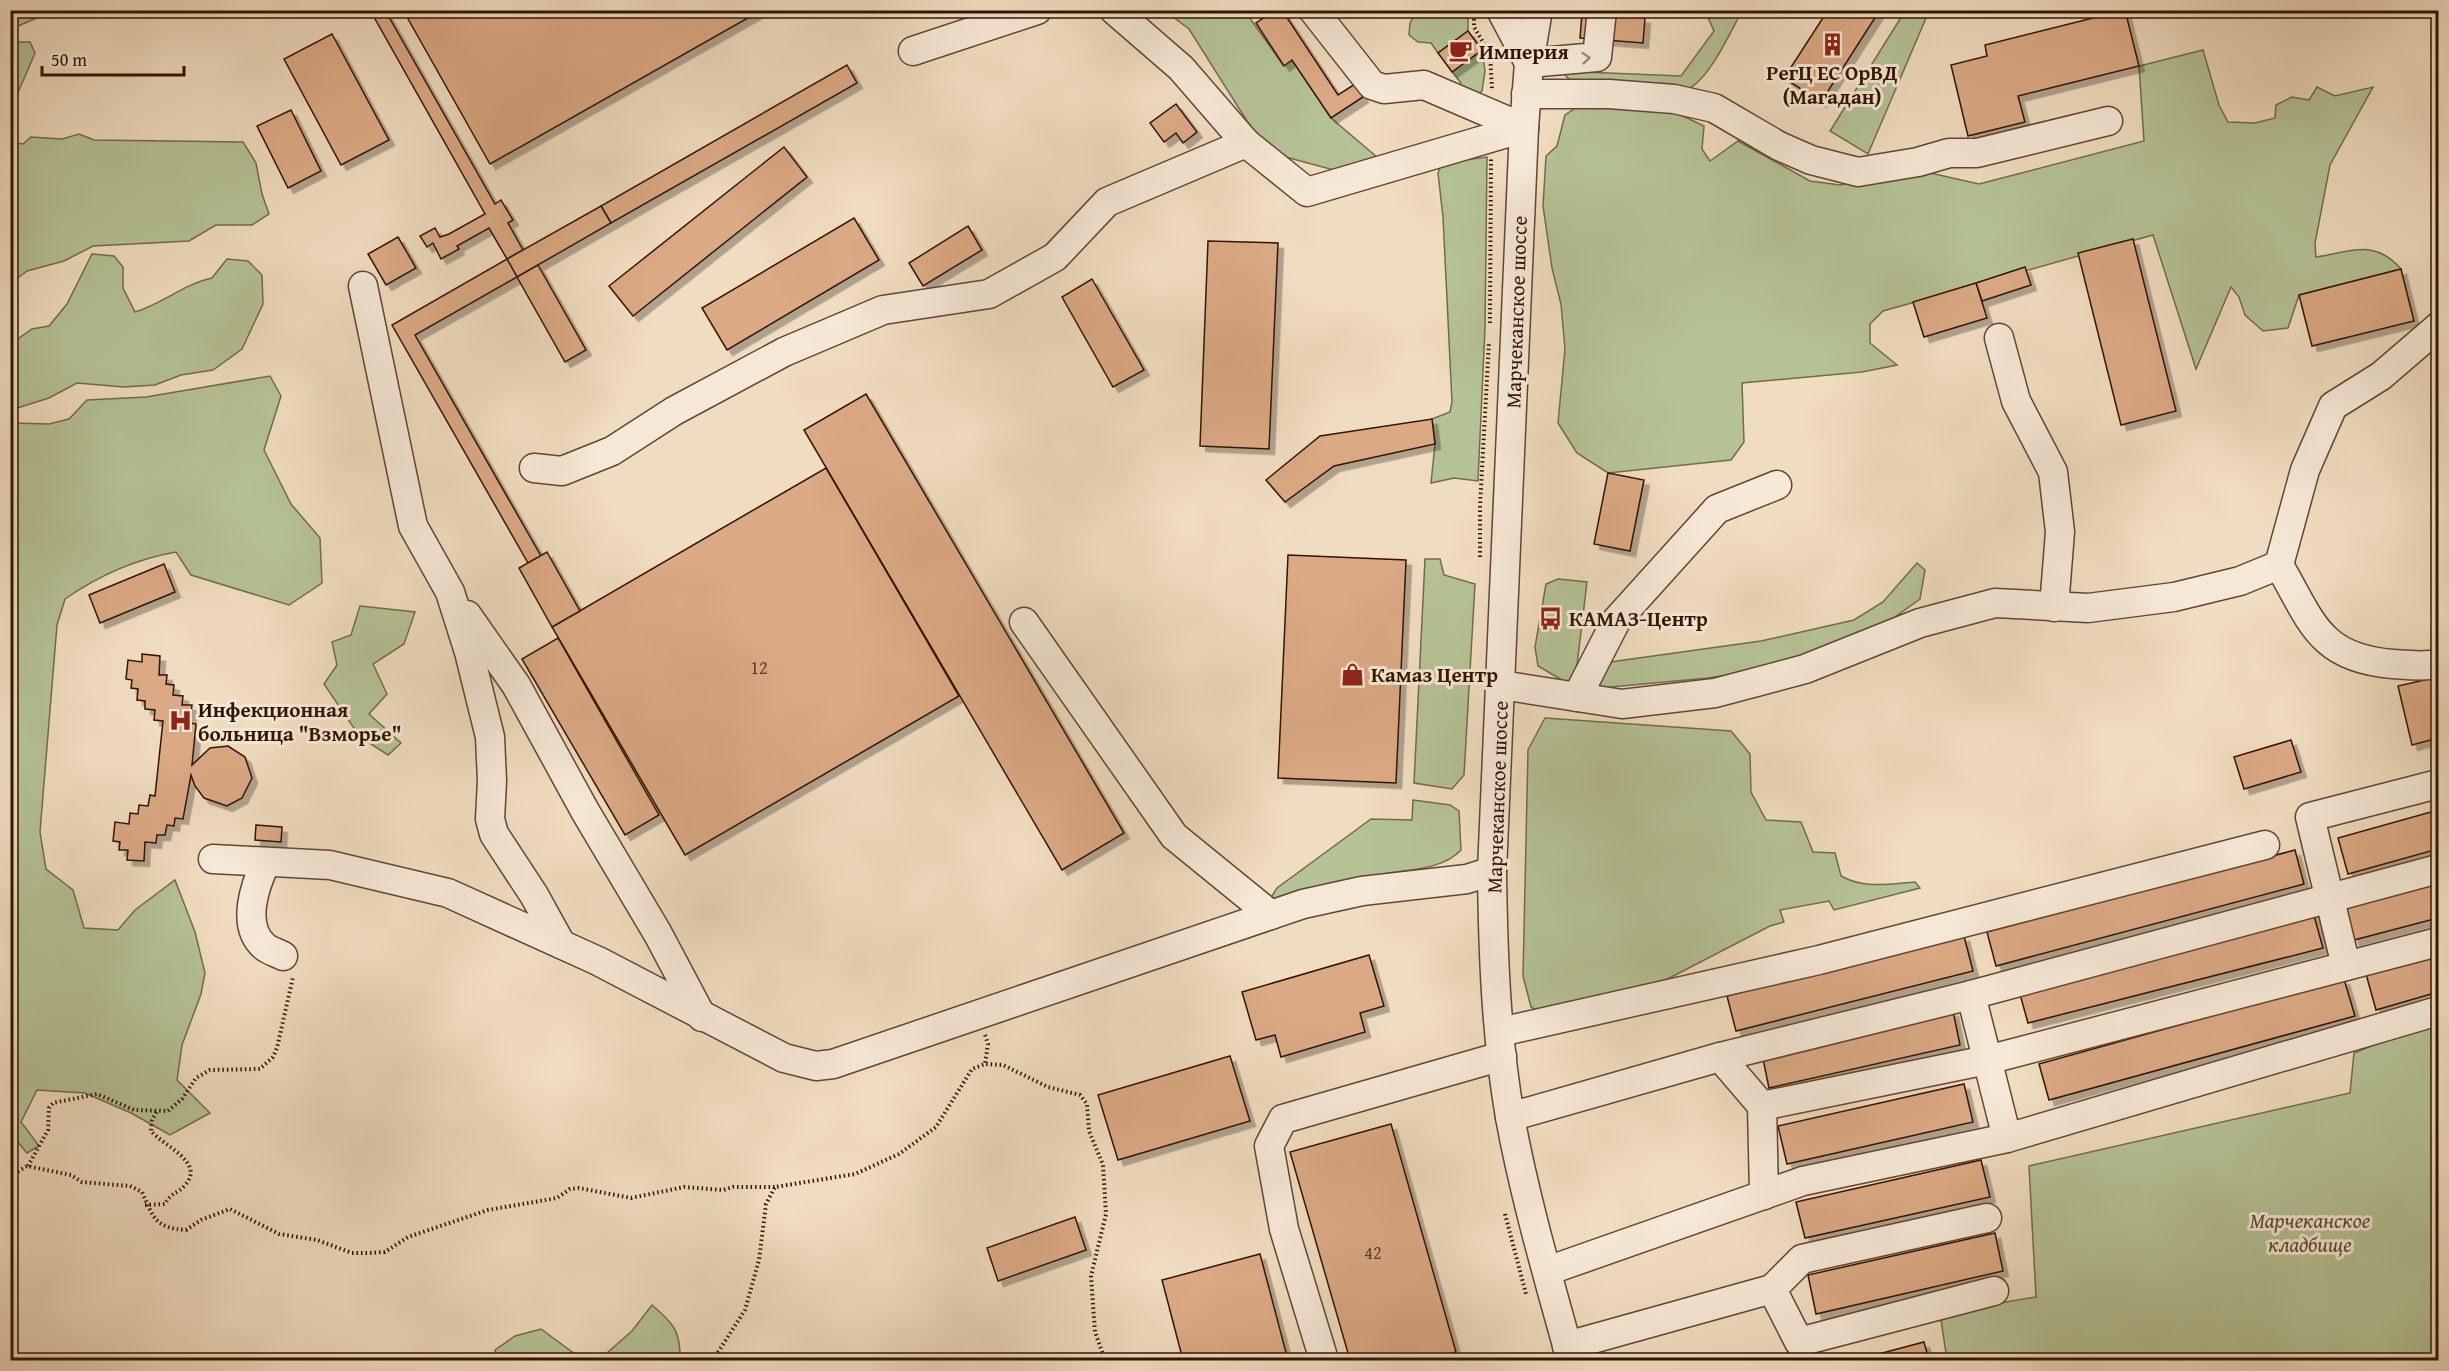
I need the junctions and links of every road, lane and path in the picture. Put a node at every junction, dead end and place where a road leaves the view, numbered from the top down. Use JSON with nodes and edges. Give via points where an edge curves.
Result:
{"nodes":[{"id":1,"x":1037,"y":10,"type":"edge"},
{"id":2,"x":1114,"y":10,"type":"edge"},
{"id":3,"x":1312,"y":10,"type":"edge"},
{"id":4,"x":1502,"y":10,"type":"edge"},
{"id":5,"x":1538,"y":10,"type":"edge"},
{"id":6,"x":1602,"y":10,"type":"edge"},
{"id":7,"x":913,"y":51,"type":"dead end"},
{"id":8,"x":1529,"y":63,"type":"junction"},
{"id":9,"x":1526,"y":94,"type":"junction"},
{"id":10,"x":2108,"y":121,"type":"dead end"},
{"id":11,"x":1524,"y":128,"type":"junction"},
{"id":12,"x":1246,"y":143,"type":"junction"},
{"id":13,"x":363,"y":286,"type":"dead end"},
{"id":14,"x":2439,"y":327,"type":"edge"},
{"id":15,"x":1999,"y":338,"type":"dead end"},
{"id":16,"x":534,"y":468,"type":"dead end"},
{"id":17,"x":1777,"y":485,"type":"dead end"},
{"id":18,"x":2279,"y":565,"type":"junction"},
{"id":19,"x":450,"y":592,"type":"junction"},
{"id":20,"x":2054,"y":607,"type":"junction"},
{"id":21,"x":1024,"y":622,"type":"dead end"},
{"id":22,"x":2439,"y":664,"type":"edge"},
{"id":23,"x":1501,"y":685,"type":"junction"},
{"id":24,"x":1577,"y":697,"type":"junction"},
{"id":25,"x":2439,"y":784,"type":"edge"},
{"id":26,"x":2265,"y":845,"type":"dead end"},
{"id":27,"x":213,"y":859,"type":"dead end"},
{"id":28,"x":266,"y":862,"type":"junction"},
{"id":29,"x":2439,"y":869,"type":"edge"},
{"id":30,"x":1492,"y":871,"type":"junction"},
{"id":31,"x":2328,"y":899,"type":"junction"},
{"id":32,"x":1271,"y":915,"type":"junction"},
{"id":33,"x":2439,"y":942,"type":"edge"},
{"id":34,"x":561,"y":944,"type":"junction"},
{"id":35,"x":283,"y":956,"type":"joint"},
{"id":36,"x":2346,"y":966,"type":"junction"},
{"id":37,"x":1971,"y":995,"type":"junction"},
{"id":38,"x":2439,"y":1011,"type":"edge"},
{"id":39,"x":702,"y":1017,"type":"junction"},
{"id":40,"x":988,"y":1044,"type":"dead end"},
{"id":41,"x":1501,"y":1044,"type":"junction"},
{"id":42,"x":1720,"y":1057,"type":"junction"},
{"id":43,"x":1987,"y":1060,"type":"junction"},
{"id":44,"x":985,"y":1064,"type":"junction"},
{"id":45,"x":1762,"y":1106,"type":"junction"},
{"id":46,"x":157,"y":1111,"type":"junction"},
{"id":47,"x":1510,"y":1117,"type":"junction"},
{"id":48,"x":2007,"y":1138,"type":"junction"},
{"id":49,"x":27,"y":1166,"type":"junction"},
{"id":50,"x":10,"y":1176,"type":"edge"},
{"id":51,"x":775,"y":1187,"type":"junction"},
{"id":52,"x":1764,"y":1195,"type":"junction"},
{"id":53,"x":145,"y":1205,"type":"junction"},
{"id":54,"x":1987,"y":1218,"type":"dead end"},
{"id":55,"x":1547,"y":1271,"type":"junction"},
{"id":56,"x":1772,"y":1289,"type":"junction"},
{"id":57,"x":1994,"y":1291,"type":"dead end"},
{"id":58,"x":1801,"y":1351,"type":"edge"},
{"id":59,"x":1569,"y":1353,"type":"edge"},
{"id":60,"x":713,"y":1360,"type":"edge"},
{"id":61,"x":1106,"y":1360,"type":"edge"},
{"id":62,"x":1323,"y":1360,"type":"edge"}],
"edges":[{"from":1,"to":7,"type":"street"},
{"from":2,"to":12,"type":"street","via":[[1181,68]]},
{"from":3,"to":11,"type":"street","via":[[1372,84],[1383,89],[1424,85]]},
{"from":4,"to":8,"type":"street"},
{"from":5,"to":8,"type":"street","name":"Марчеканское шоссе"},
{"from":8,"to":6,"type":"street","one_way":true,"via":[[1597,57]]},
{"from":8,"to":9,"type":"street","name":"Марчеканское шоссе"},
{"from":9,"to":10,"type":"street","via":[[1674,99],[1714,108],[1800,156],[1858,172],[1949,153],[1977,153]]},
{"from":9,"to":11,"type":"street","name":"Марчеканское шоссе"},
{"from":11,"to":12,"type":"street","via":[[1307,192]]},
{"from":11,"to":23,"type":"street","name":"Марчеканское шоссе"},
{"from":12,"to":16,"type":"street","via":[[1107,202],[1055,257],[989,294],[883,310],[784,352],[674,411],[612,451],[562,471]]},
{"from":13,"to":19,"type":"street","via":[[413,526]]},
{"from":14,"to":18,"type":"street","via":[[2381,376],[2333,406],[2305,470]]},
{"from":15,"to":20,"type":"street","via":[[2016,401],[2053,472],[2060,532]]},
{"from":17,"to":24,"type":"street","via":[[1717,509],[1616,621]]},
{"from":18,"to":20,"type":"street","via":[[2174,597],[2088,608]]},
{"from":18,"to":22,"type":"street","via":[[2318,632],[2341,653],[2370,662]]},
{"from":19,"to":34,"type":"street","via":[[470,652],[490,737],[490,819],[494,834]]},
{"from":19,"to":39,"type":"street","via":[[516,685]]},
{"from":20,"to":24,"type":"street","via":[[1995,603],[1920,623],[1805,669],[1715,693],[1622,704]]},
{"from":21,"to":32,"type":"street","via":[[1174,836]]},
{"from":23,"to":24,"type":"street"},
{"from":23,"to":30,"type":"street","name":"Марчеканское шоссе"},
{"from":25,"to":31,"type":"street","via":[[2310,817]]},
{"from":26,"to":41,"type":"street"},
{"from":27,"to":28,"type":"street"},
{"from":28,"to":34,"type":"street","via":[[330,865],[448,893]]},
{"from":28,"to":35,"type":"street","via":[[253,890],[254,929],[265,947]]},
{"from":29,"to":31,"type":"street"},
{"from":30,"to":32,"type":"street","via":[[1467,879],[1362,891]]},
{"from":30,"to":41,"type":"street","name":"Марчеканское шоссе"},
{"from":31,"to":36,"type":"street"},
{"from":31,"to":37,"type":"street"},
{"from":32,"to":39,"type":"street","via":[[833,1064],[816,1066],[783,1058]]},
{"from":33,"to":36,"type":"street"},
{"from":34,"to":39,"type":"street"},
{"from":35,"to":46,"type":"path","via":[[292,966],[293,981],[273,1057],[260,1069],[202,1073],[176,1105],[168,1111]]},
{"from":36,"to":43,"type":"street"},
{"from":37,"to":42,"type":"street"},
{"from":37,"to":43,"type":"street"},
{"from":38,"to":48,"type":"street"},
{"from":40,"to":44,"type":"path"},
{"from":41,"to":47,"type":"street","name":"Марчеканское шоссе"},
{"from":41,"to":62,"type":"street","via":[[1283,1119],[1269,1146],[1284,1229]]},
{"from":42,"to":45,"type":"street"},
{"from":42,"to":47,"type":"street"},
{"from":43,"to":45,"type":"street"},
{"from":43,"to":48,"type":"street"},
{"from":44,"to":51,"type":"path","via":[[972,1069],[936,1127],[899,1154],[855,1174]]},
{"from":44,"to":61,"type":"path","via":[[1003,1065],[1026,1079],[1080,1095],[1087,1104],[1089,1131],[1103,1165],[1106,1214],[1091,1276],[1095,1332]]},
{"from":45,"to":52,"type":"street"},
{"from":46,"to":49,"type":"path","via":[[134,1110],[97,1095],[53,1103],[49,1108],[48,1130]]},
{"from":46,"to":53,"type":"path","via":[[151,1131],[190,1165],[191,1173],[186,1185],[170,1193],[165,1204]]},
{"from":47,"to":55,"type":"street","name":"Марчеканское шоссе"},
{"from":48,"to":52,"type":"street","via":[[1803,1181]]},
{"from":49,"to":50,"type":"path"},
{"from":49,"to":53,"type":"path","via":[[71,1175],[81,1182],[136,1188],[142,1192]]},
{"from":51,"to":53,"type":"path","via":[[684,1187],[631,1198],[570,1189],[557,1198],[488,1210],[408,1237],[385,1252],[369,1253],[279,1234],[230,1209],[186,1230],[172,1228],[156,1220]]},
{"from":51,"to":60,"type":"path","via":[[766,1204],[759,1260],[745,1310]]},
{"from":52,"to":55,"type":"street"},
{"from":54,"to":56,"type":"street","via":[[1802,1259]]},
{"from":55,"to":59,"type":"street","name":"Марчеканское шоссе"},
{"from":56,"to":58,"type":"street"},
{"from":56,"to":59,"type":"street"},
{"from":57,"to":58,"type":"street"}]}
